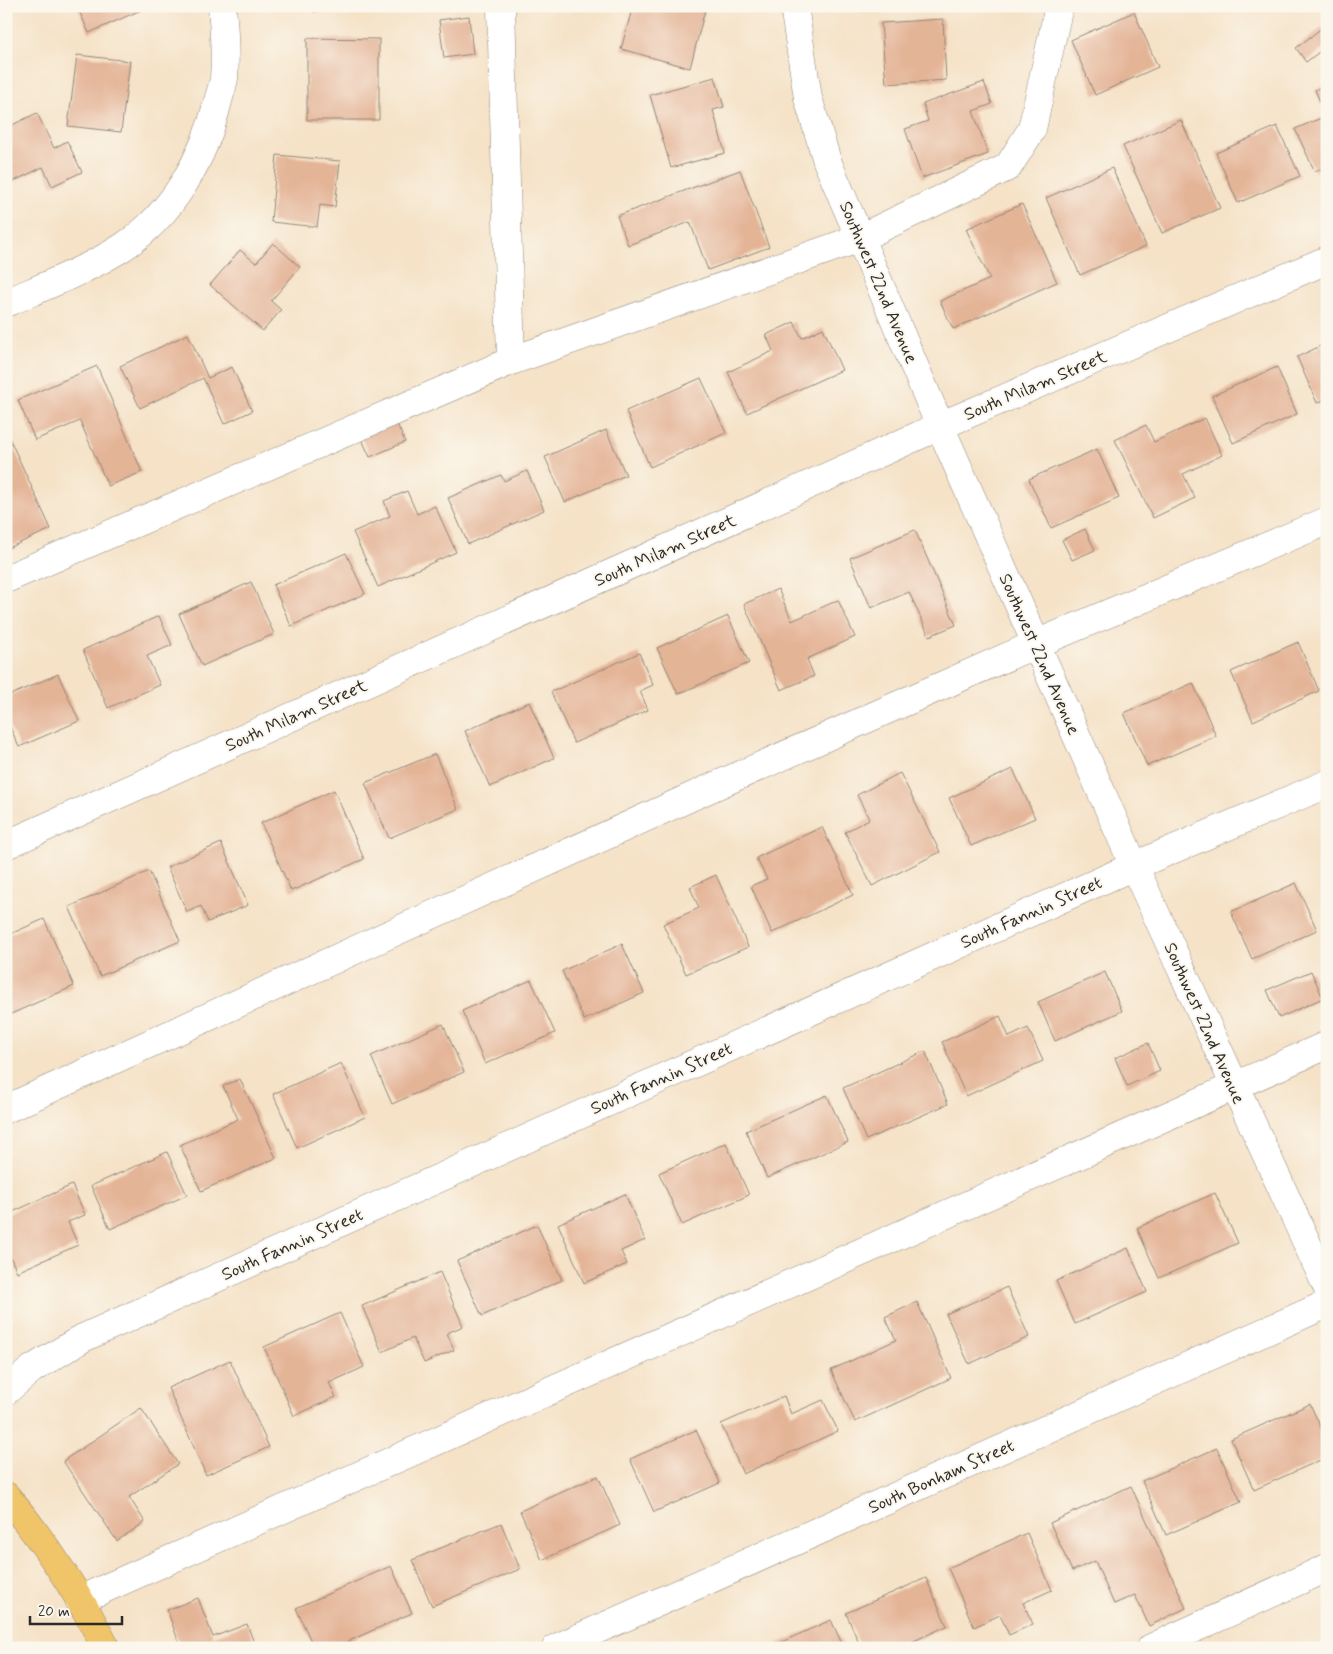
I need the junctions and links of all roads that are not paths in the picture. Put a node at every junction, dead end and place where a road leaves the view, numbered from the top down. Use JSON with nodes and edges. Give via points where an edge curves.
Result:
{"nodes":[{"id":1,"x":222,"y":6,"type":"edge"},
{"id":2,"x":501,"y":6,"type":"edge"},
{"id":3,"x":794,"y":6,"type":"edge"},
{"id":4,"x":1059,"y":6,"type":"edge"},
{"id":5,"x":860,"y":238,"type":"junction"},
{"id":6,"x":1327,"y":260,"type":"edge"},
{"id":7,"x":6,"y":303,"type":"edge"},
{"id":8,"x":511,"y":361,"type":"junction"},
{"id":9,"x":940,"y":426,"type":"junction"},
{"id":10,"x":1327,"y":521,"type":"edge"},
{"id":11,"x":6,"y":578,"type":"edge"},
{"id":12,"x":1036,"y":644,"type":"junction"},
{"id":13,"x":1327,"y":784,"type":"edge"},
{"id":14,"x":6,"y":845,"type":"edge"},
{"id":15,"x":1134,"y":866,"type":"junction"},
{"id":16,"x":1327,"y":1045,"type":"edge"},
{"id":17,"x":1234,"y":1087,"type":"junction"},
{"id":18,"x":6,"y":1109,"type":"edge"},
{"id":19,"x":1327,"y":1287,"type":"edge"},
{"id":20,"x":1327,"y":1304,"type":"edge"},
{"id":21,"x":6,"y":1390,"type":"edge"},
{"id":22,"x":6,"y":1496,"type":"edge"},
{"id":23,"x":1327,"y":1568,"type":"edge"},
{"id":24,"x":79,"y":1600,"type":"junction"},
{"id":25,"x":106,"y":1648,"type":"edge"},
{"id":26,"x":556,"y":1648,"type":"edge"},
{"id":27,"x":1151,"y":1648,"type":"edge"}],
"edges":[{"from":1,"to":7,"type":"street","via":[[224,79],[213,122],[197,163],[170,203],[124,246],[94,264]]},
{"from":2,"to":8,"type":"street"},
{"from":3,"to":5,"type":"street","name":"Southwest 22nd Avenue","via":[[808,98],[827,161]]},
{"from":4,"to":5,"type":"street","via":[[1032,129],[1008,167]]},
{"from":5,"to":8,"type":"street"},
{"from":5,"to":9,"type":"street","name":"Southwest 22nd Avenue"},
{"from":6,"to":9,"type":"street","name":"South Milam Street"},
{"from":8,"to":11,"type":"street"},
{"from":9,"to":12,"type":"street","name":"Southwest 22nd Avenue"},
{"from":9,"to":14,"type":"street","name":"South Milam Street"},
{"from":10,"to":12,"type":"street"},
{"from":12,"to":15,"type":"street","name":"Southwest 22nd Avenue"},
{"from":12,"to":18,"type":"street","via":[[704,791]]},
{"from":13,"to":15,"type":"street","name":"South Fannin Street"},
{"from":15,"to":17,"type":"street","name":"Southwest 22nd Avenue"},
{"from":15,"to":21,"type":"street","name":"South Fannin Street","via":[[83,1338],[32,1369]]},
{"from":16,"to":17,"type":"street"},
{"from":17,"to":19,"type":"street","name":"Southwest 22nd Avenue"},
{"from":17,"to":24,"type":"street"},
{"from":20,"to":26,"type":"street","name":"South Bonham Street"},
{"from":22,"to":24,"type":"main road","via":[[36,1532]]},
{"from":23,"to":27,"type":"street"},
{"from":24,"to":25,"type":"main road"}]}
